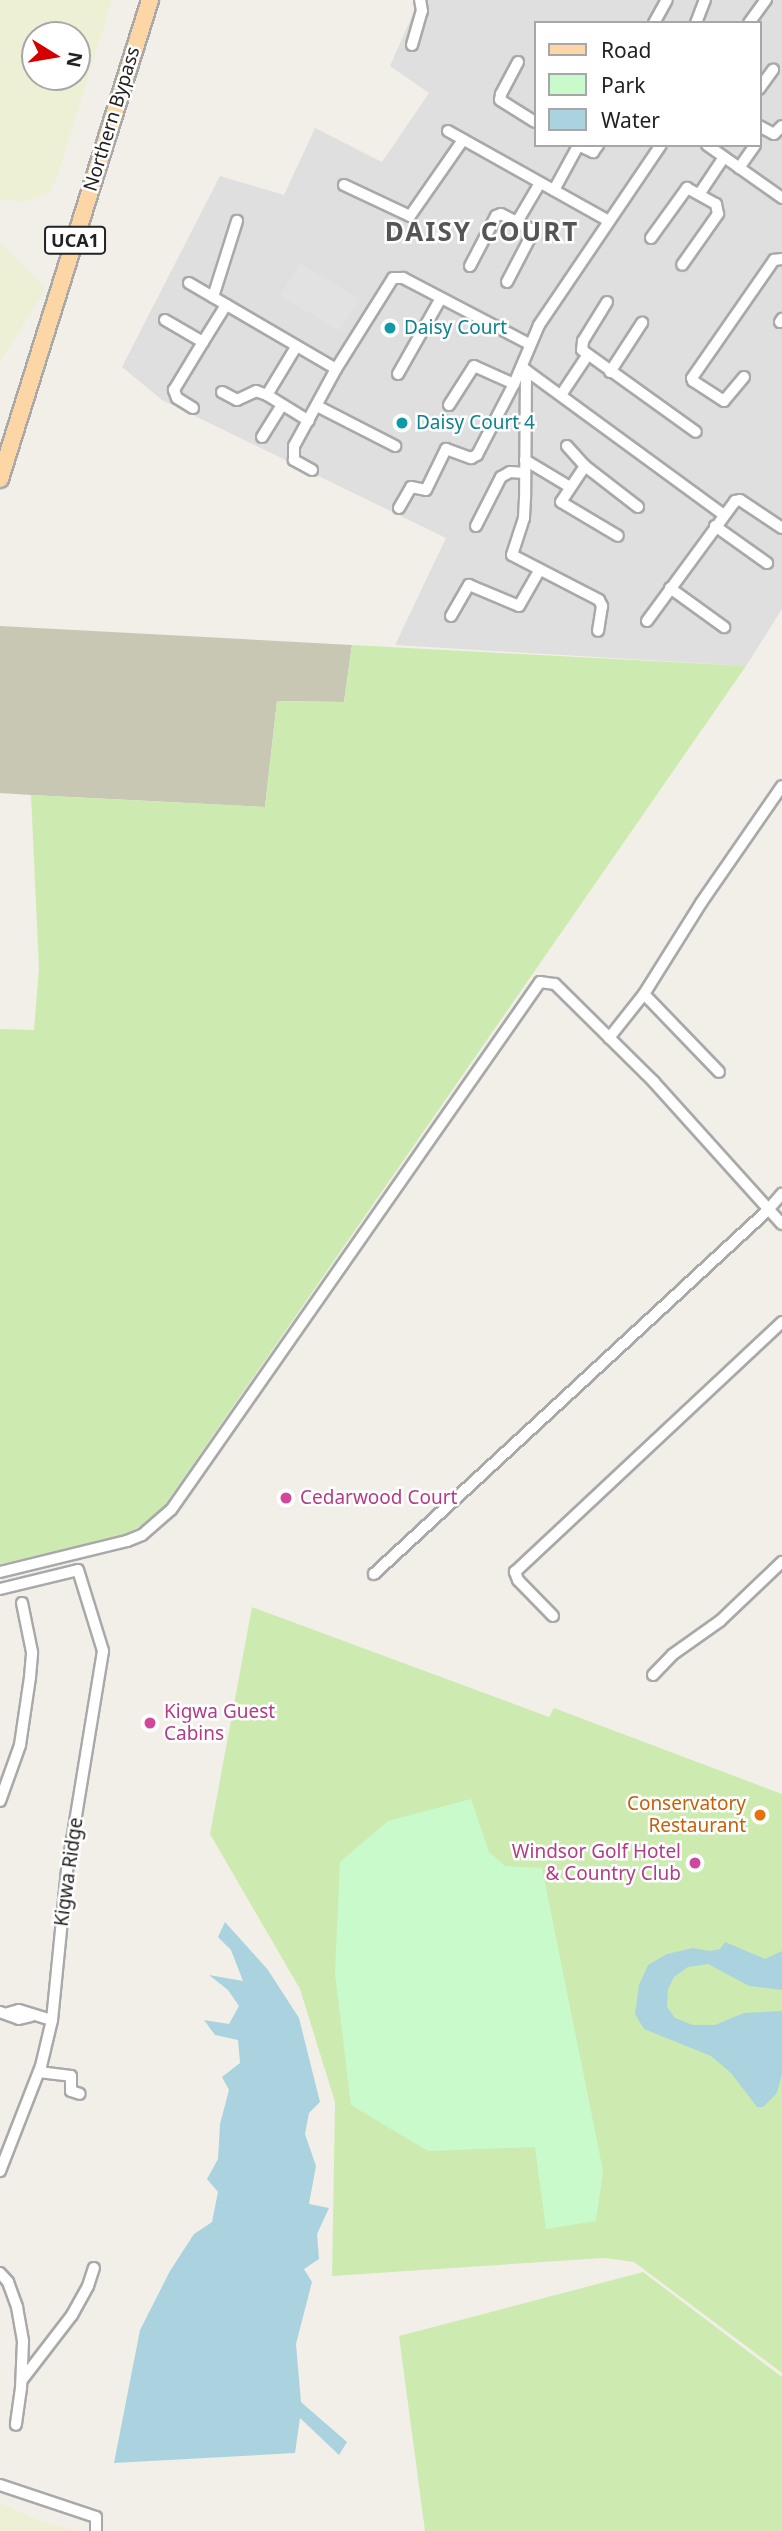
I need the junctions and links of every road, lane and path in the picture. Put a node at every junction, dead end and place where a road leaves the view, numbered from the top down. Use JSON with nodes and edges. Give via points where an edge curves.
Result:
{"nodes":[{"id":1,"x":150,"y":0,"type":"edge"},
{"id":2,"x":420,"y":0,"type":"edge"},
{"id":3,"x":667,"y":0,"type":"edge"},
{"id":4,"x":705,"y":0,"type":"edge"},
{"id":5,"x":766,"y":0,"type":"edge"},
{"id":6,"x":655,"y":21,"type":"edge"},
{"id":7,"x":697,"y":21,"type":"edge"},
{"id":8,"x":750,"y":21,"type":"edge"},
{"id":9,"x":412,"y":45,"type":"dead end"},
{"id":10,"x":518,"y":62,"type":"dead end"},
{"id":11,"x":773,"y":71,"type":"dead end"},
{"id":12,"x":761,"y":86,"type":"edge"},
{"id":13,"x":534,"y":121,"type":"edge"},
{"id":14,"x":782,"y":126,"type":"edge"},
{"id":15,"x":448,"y":131,"type":"dead end"},
{"id":16,"x":761,"y":131,"type":"edge"},
{"id":17,"x":463,"y":140,"type":"junction"},
{"id":18,"x":577,"y":147,"type":"edge"},
{"id":19,"x":582,"y":147,"type":"edge"},
{"id":20,"x":597,"y":147,"type":"edge"},
{"id":21,"x":660,"y":147,"type":"edge"},
{"id":22,"x":710,"y":147,"type":"edge"},
{"id":23,"x":754,"y":147,"type":"edge"},
{"id":24,"x":724,"y":157,"type":"junction"},
{"id":25,"x":739,"y":168,"type":"junction"},
{"id":26,"x":540,"y":183,"type":"junction"},
{"id":27,"x":344,"y":185,"type":"dead end"},
{"id":28,"x":554,"y":190,"type":"junction"},
{"id":29,"x":700,"y":193,"type":"junction"},
{"id":30,"x":782,"y":198,"type":"edge"},
{"id":31,"x":237,"y":221,"type":"dead end"},
{"id":32,"x":609,"y":221,"type":"junction"},
{"id":33,"x":517,"y":222,"type":"junction"},
{"id":34,"x":651,"y":238,"type":"dead end"},
{"id":35,"x":782,"y":259,"type":"edge"},
{"id":36,"x":682,"y":265,"type":"dead end"},
{"id":37,"x":470,"y":266,"type":"dead end"},
{"id":38,"x":507,"y":282,"type":"dead end"},
{"id":39,"x":189,"y":283,"type":"dead end"},
{"id":40,"x":213,"y":298,"type":"junction"},
{"id":41,"x":441,"y":298,"type":"junction"},
{"id":42,"x":607,"y":302,"type":"dead end"},
{"id":43,"x":226,"y":305,"type":"junction"},
{"id":44,"x":165,"y":320,"type":"dead end"},
{"id":45,"x":642,"y":324,"type":"dead end"},
{"id":46,"x":203,"y":341,"type":"junction"},
{"id":47,"x":529,"y":344,"type":"junction"},
{"id":48,"x":296,"y":347,"type":"junction"},
{"id":49,"x":587,"y":356,"type":"junction"},
{"id":50,"x":523,"y":368,"type":"junction"},
{"id":51,"x":336,"y":369,"type":"junction"},
{"id":52,"x":610,"y":372,"type":"junction"},
{"id":53,"x":398,"y":374,"type":"dead end"},
{"id":54,"x":744,"y":377,"type":"dead end"},
{"id":55,"x":514,"y":384,"type":"junction"},
{"id":56,"x":222,"y":392,"type":"dead end"},
{"id":57,"x":267,"y":395,"type":"junction"},
{"id":58,"x":561,"y":395,"type":"junction"},
{"id":59,"x":282,"y":405,"type":"junction"},
{"id":60,"x":449,"y":405,"type":"dead end"},
{"id":61,"x":317,"y":406,"type":"junction"},
{"id":62,"x":193,"y":408,"type":"dead end"},
{"id":63,"x":309,"y":421,"type":"junction"},
{"id":64,"x":696,"y":432,"type":"dead end"},
{"id":65,"x":262,"y":437,"type":"dead end"},
{"id":66,"x":395,"y":446,"type":"dead end"},
{"id":67,"x":567,"y":446,"type":"dead end"},
{"id":68,"x":525,"y":460,"type":"junction"},
{"id":69,"x":585,"y":466,"type":"junction"},
{"id":70,"x":312,"y":470,"type":"dead end"},
{"id":71,"x":525,"y":473,"type":"junction"},
{"id":72,"x":0,"y":480,"type":"edge"},
{"id":73,"x":570,"y":487,"type":"junction"},
{"id":74,"x":638,"y":507,"type":"dead end"},
{"id":75,"x":399,"y":508,"type":"dead end"},
{"id":76,"x":724,"y":515,"type":"junction"},
{"id":77,"x":476,"y":526,"type":"dead end"},
{"id":78,"x":715,"y":526,"type":"junction"},
{"id":79,"x":782,"y":528,"type":"edge"},
{"id":80,"x":618,"y":537,"type":"dead end"},
{"id":81,"x":767,"y":563,"type":"dead end"},
{"id":82,"x":538,"y":571,"type":"junction"},
{"id":83,"x":670,"y":588,"type":"junction"},
{"id":84,"x":451,"y":616,"type":"dead end"},
{"id":85,"x":647,"y":621,"type":"dead end"},
{"id":86,"x":724,"y":627,"type":"dead end"},
{"id":87,"x":598,"y":631,"type":"dead end"},
{"id":88,"x":782,"y":786,"type":"edge"},
{"id":89,"x":644,"y":994,"type":"junction"},
{"id":90,"x":609,"y":1038,"type":"junction"},
{"id":91,"x":719,"y":1072,"type":"dead end"},
{"id":92,"x":782,"y":1194,"type":"edge"},
{"id":93,"x":767,"y":1211,"type":"junction"},
{"id":94,"x":782,"y":1224,"type":"edge"},
{"id":95,"x":782,"y":1322,"type":"edge"},
{"id":96,"x":782,"y":1562,"type":"edge"},
{"id":97,"x":0,"y":1572,"type":"edge"},
{"id":98,"x":374,"y":1574,"type":"dead end"},
{"id":99,"x":0,"y":1589,"type":"edge"},
{"id":100,"x":22,"y":1603,"type":"dead end"},
{"id":101,"x":553,"y":1616,"type":"dead end"},
{"id":102,"x":653,"y":1675,"type":"dead end"},
{"id":103,"x":0,"y":1801,"type":"edge"},
{"id":104,"x":4,"y":2013,"type":"edge"},
{"id":105,"x":52,"y":2020,"type":"junction"},
{"id":106,"x":38,"y":2072,"type":"junction"},
{"id":107,"x":80,"y":2094,"type":"dead end"},
{"id":108,"x":0,"y":2171,"type":"edge"},
{"id":109,"x":94,"y":2268,"type":"dead end"},
{"id":110,"x":0,"y":2273,"type":"edge"},
{"id":111,"x":22,"y":2380,"type":"junction"},
{"id":112,"x":16,"y":2426,"type":"dead end"},
{"id":113,"x":0,"y":2485,"type":"edge"},
{"id":114,"x":96,"y":2531,"type":"edge"}],
"edges":[{"from":1,"to":72,"type":"main road","name":"Northern Bypass","number":"UCA1"},
{"from":2,"to":9,"type":"street","via":[[422,11]]},
{"from":3,"to":6,"type":"street"},
{"from":4,"to":7,"type":"street"},
{"from":5,"to":8,"type":"street"},
{"from":10,"to":13,"type":"street","via":[[500,100]]},
{"from":11,"to":12,"type":"street"},
{"from":14,"to":16,"type":"street","via":[[774,134]]},
{"from":15,"to":17,"type":"street"},
{"from":17,"to":26,"type":"street"},
{"from":17,"to":27,"type":"street","via":[[410,216]]},
{"from":18,"to":28,"type":"street"},
{"from":19,"to":20,"type":"street","via":[[593,152]]},
{"from":21,"to":32,"type":"street"},
{"from":22,"to":24,"type":"street"},
{"from":23,"to":25,"type":"street"},
{"from":24,"to":25,"type":"street"},
{"from":24,"to":29,"type":"street"},
{"from":25,"to":30,"type":"street"},
{"from":26,"to":28,"type":"street"},
{"from":26,"to":33,"type":"street"},
{"from":28,"to":32,"type":"street"},
{"from":29,"to":34,"type":"street","via":[[685,190]]},
{"from":29,"to":36,"type":"street","via":[[719,210]]},
{"from":31,"to":40,"type":"street"},
{"from":32,"to":47,"type":"street"},
{"from":33,"to":37,"type":"street","via":[[502,214],[496,216]]},
{"from":33,"to":38,"type":"street","via":[[532,234]]},
{"from":35,"to":54,"type":"street","via":[[774,260],[692,378],[724,401]]},
{"from":39,"to":40,"type":"street"},
{"from":40,"to":43,"type":"street"},
{"from":41,"to":47,"type":"street"},
{"from":41,"to":51,"type":"street","via":[[403,278],[393,278]]},
{"from":41,"to":53,"type":"street"},
{"from":42,"to":49,"type":"street","via":[[583,341]]},
{"from":43,"to":46,"type":"street"},
{"from":43,"to":48,"type":"street"},
{"from":44,"to":46,"type":"street"},
{"from":45,"to":52,"type":"street"},
{"from":46,"to":62,"type":"street","via":[[174,390],[177,398]]},
{"from":47,"to":50,"type":"street"},
{"from":48,"to":51,"type":"street"},
{"from":48,"to":57,"type":"street"},
{"from":49,"to":52,"type":"street"},
{"from":49,"to":58,"type":"street"},
{"from":50,"to":55,"type":"street"},
{"from":50,"to":58,"type":"street"},
{"from":50,"to":68,"type":"street"},
{"from":51,"to":61,"type":"street"},
{"from":52,"to":64,"type":"street"},
{"from":55,"to":60,"type":"street","via":[[474,366]]},
{"from":55,"to":75,"type":"street","via":[[477,455],[446,449],[425,491],[411,487]]},
{"from":56,"to":57,"type":"street","via":[[237,400],[256,391]]},
{"from":57,"to":59,"type":"street"},
{"from":58,"to":76,"type":"street"},
{"from":59,"to":63,"type":"street"},
{"from":59,"to":65,"type":"street"},
{"from":61,"to":63,"type":"street"},
{"from":61,"to":66,"type":"street"},
{"from":63,"to":70,"type":"street","via":[[292,457]]},
{"from":67,"to":69,"type":"street"},
{"from":68,"to":71,"type":"street"},
{"from":68,"to":73,"type":"street"},
{"from":69,"to":73,"type":"street"},
{"from":69,"to":74,"type":"street"},
{"from":71,"to":77,"type":"street","via":[[501,477]]},
{"from":71,"to":82,"type":"street","via":[[524,518],[512,552]]},
{"from":73,"to":80,"type":"street","via":[[562,503]]},
{"from":76,"to":78,"type":"street"},
{"from":76,"to":79,"type":"street","via":[[740,500]]},
{"from":78,"to":81,"type":"street"},
{"from":78,"to":83,"type":"street"},
{"from":82,"to":84,"type":"street","via":[[519,606],[469,585]]},
{"from":82,"to":87,"type":"street","via":[[601,603]]},
{"from":83,"to":85,"type":"street"},
{"from":83,"to":86,"type":"street"},
{"from":88,"to":89,"type":"street"},
{"from":89,"to":90,"type":"street"},
{"from":89,"to":91,"type":"street"},
{"from":90,"to":93,"type":"street","via":[[691,1121]]},
{"from":90,"to":97,"type":"street","via":[[555,984],[540,982],[533,988],[171,1510],[127,1541]]},
{"from":92,"to":93,"type":"street"},
{"from":93,"to":94,"type":"street"},
{"from":93,"to":98,"type":"street"},
{"from":95,"to":101,"type":"street","via":[[515,1572]]},
{"from":96,"to":102,"type":"street","via":[[720,1621],[672,1654]]},
{"from":99,"to":105,"type":"street","name":"Kigwa Ridge","via":[[78,1570],[102,1640],[103,1663],[65,1881]]},
{"from":100,"to":103,"type":"street","via":[[32,1652],[29,1688],[20,1745]]},
{"from":104,"to":105,"type":"street","via":[[19,2010]]},
{"from":105,"to":106,"type":"street","name":"Kigwa Ridge"},
{"from":106,"to":107,"type":"street","via":[[71,2076],[71,2091]]},
{"from":106,"to":108,"type":"street","name":"Kigwa Ridge"},
{"from":109,"to":111,"type":"street","via":[[72,2315]]},
{"from":110,"to":111,"type":"street","via":[[17,2307],[23,2341]]},
{"from":111,"to":112,"type":"street"},
{"from":113,"to":114,"type":"street","via":[[96,2517]]}]}
